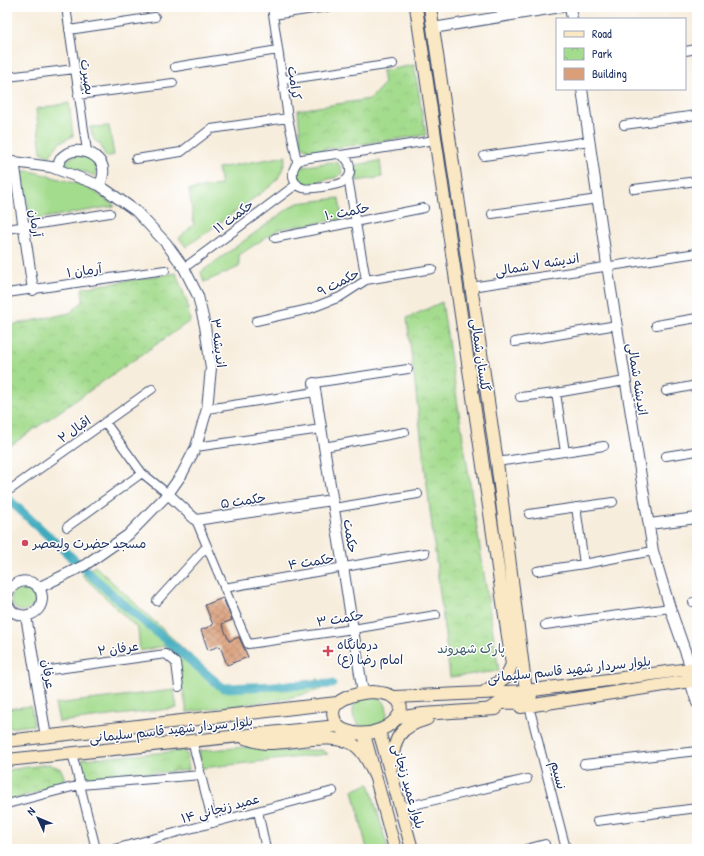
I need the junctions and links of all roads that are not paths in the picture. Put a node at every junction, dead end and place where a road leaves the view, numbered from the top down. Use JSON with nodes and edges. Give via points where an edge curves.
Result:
{"nodes":[{"id":1,"x":66,"y":7,"type":"edge"},
{"id":2,"x":327,"y":7,"type":"edge"},
{"id":3,"x":416,"y":7,"type":"edge"},
{"id":4,"x":430,"y":7,"type":"edge"},
{"id":5,"x":561,"y":7,"type":"edge"},
{"id":6,"x":570,"y":7,"type":"edge"},
{"id":7,"x":273,"y":11,"type":"edge"},
{"id":8,"x":155,"y":17,"type":"dead end"},
{"id":9,"x":572,"y":18,"type":"edge"},
{"id":10,"x":433,"y":28,"type":"junction"},
{"id":11,"x":69,"y":30,"type":"junction"},
{"id":12,"x":419,"y":30,"type":"junction"},
{"id":13,"x":697,"y":49,"type":"edge"},
{"id":14,"x":278,"y":50,"type":"junction"},
{"id":15,"x":686,"y":51,"type":"edge"},
{"id":16,"x":393,"y":64,"type":"dead end"},
{"id":17,"x":174,"y":67,"type":"dead end"},
{"id":18,"x":75,"y":68,"type":"junction"},
{"id":19,"x":7,"y":77,"type":"edge"},
{"id":20,"x":283,"y":80,"type":"junction"},
{"id":21,"x":173,"y":83,"type":"dead end"},
{"id":22,"x":582,"y":90,"type":"edge"},
{"id":23,"x":78,"y":95,"type":"junction"},
{"id":24,"x":697,"y":115,"type":"edge"},
{"id":25,"x":288,"y":118,"type":"junction"},
{"id":26,"x":624,"y":125,"type":"dead end"},
{"id":27,"x":435,"y":140,"type":"junction"},
{"id":28,"x":590,"y":141,"type":"junction"},
{"id":29,"x":86,"y":151,"type":"junction"},
{"id":30,"x":341,"y":155,"type":"junction"},
{"id":31,"x":484,"y":156,"type":"dead end"},
{"id":32,"x":136,"y":159,"type":"dead end"},
{"id":33,"x":10,"y":161,"type":"edge"},
{"id":34,"x":297,"y":162,"type":"junction"},
{"id":35,"x":57,"y":169,"type":"junction"},
{"id":36,"x":348,"y":178,"type":"junction"},
{"id":37,"x":697,"y":181,"type":"edge"},
{"id":38,"x":296,"y":184,"type":"junction"},
{"id":39,"x":99,"y":185,"type":"junction"},
{"id":40,"x":634,"y":189,"type":"dead end"},
{"id":41,"x":598,"y":199,"type":"junction"},
{"id":42,"x":424,"y":208,"type":"dead end"},
{"id":43,"x":110,"y":213,"type":"dead end"},
{"id":44,"x":492,"y":214,"type":"dead end"},
{"id":45,"x":355,"y":221,"type":"junction"},
{"id":46,"x":24,"y":226,"type":"junction"},
{"id":47,"x":7,"y":229,"type":"edge"},
{"id":48,"x":275,"y":238,"type":"dead end"},
{"id":49,"x":697,"y":253,"type":"edge"},
{"id":50,"x":607,"y":265,"type":"junction"},
{"id":51,"x":184,"y":268,"type":"junction"},
{"id":52,"x":432,"y":269,"type":"dead end"},
{"id":53,"x":165,"y":270,"type":"dead end"},
{"id":54,"x":366,"y":280,"type":"junction"},
{"id":55,"x":471,"y":287,"type":"junction"},
{"id":56,"x":458,"y":289,"type":"junction"},
{"id":57,"x":33,"y":290,"type":"junction"},
{"id":58,"x":7,"y":294,"type":"edge"},
{"id":59,"x":697,"y":318,"type":"edge"},
{"id":60,"x":256,"y":321,"type":"dead end"},
{"id":61,"x":617,"y":325,"type":"junction"},
{"id":62,"x":656,"y":325,"type":"dead end"},
{"id":63,"x":515,"y":342,"type":"dead end"},
{"id":64,"x":408,"y":368,"type":"dead end"},
{"id":65,"x":625,"y":381,"type":"junction"},
{"id":66,"x":697,"y":386,"type":"edge"},
{"id":67,"x":314,"y":388,"type":"junction"},
{"id":68,"x":152,"y":389,"type":"dead end"},
{"id":69,"x":666,"y":391,"type":"dead end"},
{"id":70,"x":556,"y":393,"type":"junction"},
{"id":71,"x":520,"y":397,"type":"dead end"},
{"id":72,"x":207,"y":409,"type":"junction"},
{"id":73,"x":105,"y":422,"type":"junction"},
{"id":74,"x":321,"y":429,"type":"junction"},
{"id":75,"x":405,"y":432,"type":"dead end"},
{"id":76,"x":604,"y":446,"type":"dead end"},
{"id":77,"x":196,"y":447,"type":"junction"},
{"id":78,"x":324,"y":447,"type":"junction"},
{"id":79,"x":697,"y":451,"type":"edge"},
{"id":80,"x":565,"y":452,"type":"junction"},
{"id":81,"x":666,"y":456,"type":"dead end"},
{"id":82,"x":497,"y":462,"type":"junction"},
{"id":83,"x":142,"y":473,"type":"junction"},
{"id":84,"x":11,"y":489,"type":"dead end"},
{"id":85,"x":168,"y":494,"type":"junction"},
{"id":86,"x":418,"y":494,"type":"dead end"},
{"id":87,"x":613,"y":502,"type":"dead end"},
{"id":88,"x":333,"y":504,"type":"junction"},
{"id":89,"x":576,"y":507,"type":"junction"},
{"id":90,"x":529,"y":514,"type":"dead end"},
{"id":91,"x":697,"y":518,"type":"edge"},
{"id":92,"x":196,"y":520,"type":"junction"},
{"id":93,"x":649,"y":524,"type":"junction"},
{"id":94,"x":66,"y":527,"type":"dead end"},
{"id":95,"x":207,"y":546,"type":"junction"},
{"id":96,"x":653,"y":551,"type":"junction"},
{"id":97,"x":425,"y":553,"type":"dead end"},
{"id":98,"x":584,"y":564,"type":"junction"},
{"id":99,"x":343,"y":568,"type":"junction"},
{"id":100,"x":537,"y":571,"type":"dead end"},
{"id":101,"x":38,"y":588,"type":"junction"},
{"id":102,"x":224,"y":588,"type":"junction"},
{"id":103,"x":7,"y":595,"type":"edge"},
{"id":104,"x":156,"y":601,"type":"dead end"},
{"id":105,"x":7,"y":602,"type":"edge"},
{"id":106,"x":670,"y":608,"type":"junction"},
{"id":107,"x":436,"y":614,"type":"dead end"},
{"id":108,"x":26,"y":616,"type":"junction"},
{"id":109,"x":545,"y":625,"type":"dead end"},
{"id":110,"x":353,"y":629,"type":"junction"},
{"id":111,"x":694,"y":668,"type":"edge"},
{"id":112,"x":36,"y":672,"type":"junction"},
{"id":113,"x":694,"y":680,"type":"edge"},
{"id":114,"x":179,"y":687,"type":"dead end"},
{"id":115,"x":526,"y":691,"type":"junction"},
{"id":116,"x":363,"y":693,"type":"junction"},
{"id":117,"x":482,"y":693,"type":"junction"},
{"id":118,"x":423,"y":695,"type":"junction"},
{"id":119,"x":395,"y":697,"type":"junction"},
{"id":120,"x":337,"y":703,"type":"junction"},
{"id":121,"x":697,"y":703,"type":"edge"},
{"id":122,"x":529,"y":706,"type":"junction"},
{"id":123,"x":306,"y":708,"type":"junction"},
{"id":124,"x":489,"y":709,"type":"junction"},
{"id":125,"x":452,"y":712,"type":"junction"},
{"id":126,"x":423,"y":714,"type":"junction"},
{"id":127,"x":398,"y":718,"type":"junction"},
{"id":128,"x":338,"y":726,"type":"junction"},
{"id":129,"x":308,"y":728,"type":"junction"},
{"id":130,"x":379,"y":731,"type":"junction"},
{"id":131,"x":364,"y":734,"type":"junction"},
{"id":132,"x":238,"y":736,"type":"junction"},
{"id":133,"x":46,"y":737,"type":"junction"},
{"id":134,"x":192,"y":740,"type":"junction"},
{"id":135,"x":7,"y":741,"type":"edge"},
{"id":136,"x":384,"y":748,"type":"junction"},
{"id":137,"x":368,"y":751,"type":"junction"},
{"id":138,"x":697,"y":751,"type":"edge"},
{"id":139,"x":72,"y":753,"type":"junction"},
{"id":140,"x":7,"y":760,"type":"edge"},
{"id":141,"x":584,"y":764,"type":"dead end"},
{"id":142,"x":390,"y":773,"type":"junction"},
{"id":143,"x":201,"y":776,"type":"junction"},
{"id":144,"x":376,"y":778,"type":"junction"},
{"id":145,"x":527,"y":779,"type":"dead end"},
{"id":146,"x":80,"y":785,"type":"junction"},
{"id":147,"x":333,"y":791,"type":"dead end"},
{"id":148,"x":7,"y":804,"type":"edge"},
{"id":149,"x":400,"y":808,"type":"junction"},
{"id":150,"x":697,"y":808,"type":"edge"},
{"id":151,"x":258,"y":811,"type":"junction"},
{"id":152,"x":597,"y":821,"type":"dead end"},
{"id":153,"x":213,"y":823,"type":"junction"},
{"id":154,"x":545,"y":844,"type":"dead end"},
{"id":155,"x":96,"y":849,"type":"edge"},
{"id":156,"x":114,"y":849,"type":"edge"},
{"id":157,"x":266,"y":849,"type":"edge"},
{"id":158,"x":395,"y":849,"type":"edge"},
{"id":159,"x":412,"y":849,"type":"edge"},
{"id":160,"x":526,"y":849,"type":"edge"},
{"id":161,"x":566,"y":849,"type":"edge"}],
"edges":[{"from":1,"to":11,"type":"street","name":"بصیرت"},
{"from":2,"to":7,"type":"street"},
{"from":3,"to":12,"type":"main road","name":"گلستان شمالی"},
{"from":4,"to":10,"type":"main road","name":"گلستان شمالی"},
{"from":5,"to":10,"type":"street"},
{"from":6,"to":9,"type":"street"},
{"from":7,"to":14,"type":"street","name":"کرامت"},
{"from":8,"to":11,"type":"street"},
{"from":10,"to":12,"type":"main road"},
{"from":10,"to":55,"type":"main road","name":"گلستان شمالی"},
{"from":11,"to":18,"type":"street","name":"بصیرت"},
{"from":12,"to":27,"type":"main road","name":"گلستان شمالی"},
{"from":13,"to":15,"type":"street"},
{"from":14,"to":17,"type":"street"},
{"from":14,"to":20,"type":"street","name":"کرامت"},
{"from":16,"to":20,"type":"street"},
{"from":18,"to":19,"type":"street"},
{"from":18,"to":23,"type":"street","name":"بصیرت"},
{"from":20,"to":25,"type":"street","name":"کرامت"},
{"from":21,"to":23,"type":"street"},
{"from":22,"to":28,"type":"street","name":"اندیشه شمالی"},
{"from":23,"to":29,"type":"street","name":"بصیرت"},
{"from":24,"to":26,"type":"street"},
{"from":25,"to":32,"type":"street","via":[[211,129],[181,152]]},
{"from":25,"to":34,"type":"street","name":"کرامت"},
{"from":27,"to":30,"type":"street"},
{"from":27,"to":56,"type":"main road","name":"گلستان شمالی"},
{"from":28,"to":31,"type":"street"},
{"from":28,"to":41,"type":"street","name":"اندیشه شمالی"},
{"from":29,"to":35,"type":"street","via":[[73,150],[58,164]]},
{"from":29,"to":39,"type":"street","via":[[102,164],[104,172]]},
{"from":30,"to":34,"type":"street","via":[[302,159]]},
{"from":30,"to":36,"type":"street","via":[[349,163]]},
{"from":33,"to":35,"type":"street","name":"اندیشه ۳"},
{"from":33,"to":46,"type":"street","name":"آرمان"},
{"from":34,"to":38,"type":"street","via":[[292,174]]},
{"from":35,"to":39,"type":"street","name":"اندیشه ۳"},
{"from":36,"to":38,"type":"street","via":[[342,183],[306,189]]},
{"from":36,"to":45,"type":"street"},
{"from":37,"to":40,"type":"street"},
{"from":38,"to":51,"type":"street","name":"حکمت ۱۱"},
{"from":39,"to":51,"type":"street","name":"اندیشه ۳","via":[[136,211],[166,243]]},
{"from":41,"to":44,"type":"street"},
{"from":41,"to":50,"type":"street","name":"اندیشه شمالی"},
{"from":42,"to":45,"type":"street","name":"حکمت ۱۰"},
{"from":43,"to":46,"type":"street"},
{"from":45,"to":48,"type":"street","name":"حکمت ۱۰"},
{"from":45,"to":54,"type":"street"},
{"from":46,"to":47,"type":"street"},
{"from":46,"to":57,"type":"street","name":"آرمان"},
{"from":49,"to":50,"type":"street","name":"اندیشه ۷ شمالی"},
{"from":50,"to":55,"type":"street","name":"اندیشه ۷ شمالی"},
{"from":50,"to":61,"type":"street","name":"اندیشه شمالی"},
{"from":51,"to":72,"type":"street","name":"اندیشه ۳","via":[[198,296],[205,326],[211,368]]},
{"from":52,"to":54,"type":"street","name":"حکمت ۹"},
{"from":53,"to":57,"type":"street","name":"آرمان ۱"},
{"from":54,"to":60,"type":"street","name":"حکمت ۹","via":[[340,297],[309,309]]},
{"from":55,"to":56,"type":"main road"},
{"from":55,"to":82,"type":"main road","name":"گلستان شمالی"},
{"from":56,"to":117,"type":"main road","name":"گلستان شمالی","via":[[512,664],[507,676]]},
{"from":57,"to":58,"type":"street","name":"آرمان ۱"},
{"from":59,"to":62,"type":"street"},
{"from":61,"to":63,"type":"street"},
{"from":61,"to":65,"type":"street","name":"اندیشه شمالی"},
{"from":64,"to":67,"type":"street"},
{"from":65,"to":70,"type":"street"},
{"from":65,"to":93,"type":"street","name":"اندیشه شمالی"},
{"from":66,"to":69,"type":"street"},
{"from":67,"to":72,"type":"street"},
{"from":67,"to":74,"type":"street","name":"حکمت"},
{"from":68,"to":73,"type":"street","name":"اقبال ۲"},
{"from":70,"to":71,"type":"street"},
{"from":70,"to":80,"type":"street"},
{"from":72,"to":77,"type":"street","name":"اندیشه ۳"},
{"from":73,"to":83,"type":"street"},
{"from":73,"to":84,"type":"street","name":"اقبال ۲"},
{"from":74,"to":77,"type":"street"},
{"from":74,"to":78,"type":"street","name":"حکمت"},
{"from":75,"to":78,"type":"street"},
{"from":76,"to":80,"type":"street"},
{"from":77,"to":85,"type":"street","name":"اندیشه ۳"},
{"from":78,"to":88,"type":"street","name":"حکمت"},
{"from":79,"to":81,"type":"street"},
{"from":80,"to":82,"type":"street"},
{"from":82,"to":115,"type":"main road","name":"گلستان شمالی"},
{"from":83,"to":85,"type":"street"},
{"from":83,"to":94,"type":"street"},
{"from":85,"to":92,"type":"street"},
{"from":85,"to":101,"type":"street","name":"اندیشه ۳","via":[[128,535],[85,565]]},
{"from":86,"to":88,"type":"street","name":"حکمت ۵"},
{"from":87,"to":89,"type":"street"},
{"from":88,"to":92,"type":"street","name":"حکمت ۵"},
{"from":88,"to":99,"type":"street","name":"حکمت"},
{"from":89,"to":90,"type":"street"},
{"from":89,"to":98,"type":"street"},
{"from":91,"to":93,"type":"street"},
{"from":92,"to":95,"type":"street"},
{"from":93,"to":96,"type":"street","name":"اندیشه شمالی"},
{"from":95,"to":102,"type":"street"},
{"from":95,"to":104,"type":"street"},
{"from":96,"to":98,"type":"street"},
{"from":96,"to":106,"type":"street","name":"اندیشه شمالی"},
{"from":97,"to":99,"type":"street","name":"حکمت ۴"},
{"from":98,"to":100,"type":"street"},
{"from":99,"to":102,"type":"street","name":"حکمت ۴"},
{"from":99,"to":110,"type":"street","name":"حکمت"},
{"from":101,"to":103,"type":"street","via":[[31,582],[22,581],[10,588]]},
{"from":101,"to":108,"type":"street","via":[[42,596],[40,605],[35,612]]},
{"from":102,"to":110,"type":"street","name":"حکمت ۳","via":[[248,644]]},
{"from":105,"to":108,"type":"street","via":[[17,615]]},
{"from":106,"to":109,"type":"street"},
{"from":106,"to":111,"type":"street","name":"اندیشه شمالی"},
{"from":107,"to":110,"type":"street","name":"حکمت ۳"},
{"from":108,"to":112,"type":"street","name":"عرفان"},
{"from":110,"to":116,"type":"street","name":"حکمت"},
{"from":111,"to":115,"type":"main road","name":"بلوار سردار شهید قاسم سلیمانی"},
{"from":112,"to":114,"type":"street","name":"عرفان ۲","via":[[166,654],[176,664]]},
{"from":112,"to":133,"type":"street","name":"عرفان"},
{"from":113,"to":121,"type":"street"},
{"from":113,"to":122,"type":"main road","name":"بلوار سردار شهید قاسم سلیمانی"},
{"from":115,"to":117,"type":"main road","name":"بلوار سردار شهید قاسم سلیمانی"},
{"from":115,"to":124,"type":"main road","via":[[531,694],[530,700],[499,703]]},
{"from":116,"to":119,"type":"main road","via":[[380,693]]},
{"from":116,"to":120,"type":"main road"},
{"from":117,"to":118,"type":"main road","name":"بلوار سردار شهید قاسم سلیمانی"},
{"from":118,"to":119,"type":"main road","name":"بلوار سردار شهید قاسم سلیمانی"},
{"from":118,"to":126,"type":"main road","via":[[416,701],[416,706]]},
{"from":119,"to":127,"type":"main road","via":[[400,703],[401,711]]},
{"from":120,"to":123,"type":"main road","name":"بلوار سردار شهید قاسم سلیمانی"},
{"from":120,"to":128,"type":"main road","via":[[334,719]]},
{"from":122,"to":124,"type":"main road","name":"بلوار سردار شهید قاسم سلیمانی"},
{"from":122,"to":161,"type":"street","name":"نسیم"},
{"from":123,"to":129,"type":"main road","via":[[314,712],[316,717],[313,726]]},
{"from":123,"to":133,"type":"main road","name":"بلوار سردار شهید قاسم سلیمانی"},
{"from":124,"to":125,"type":"main road","name":"بلوار سردار شهید قاسم سلیمانی"},
{"from":125,"to":126,"type":"main road","name":"بلوار سردار شهید قاسم سلیمانی"},
{"from":125,"to":142,"type":"main road","via":[[412,724],[403,730],[397,738]]},
{"from":126,"to":127,"type":"main road","name":"بلوار سردار شهید قاسم سلیمانی"},
{"from":127,"to":130,"type":"main road"},
{"from":128,"to":129,"type":"main road","name":"بلوار سردار شهید قاسم سلیمانی"},
{"from":128,"to":131,"type":"main road"},
{"from":129,"to":132,"type":"main road","name":"بلوار سردار شهید قاسم سلیمانی"},
{"from":130,"to":131,"type":"main road"},
{"from":130,"to":136,"type":"main road","name":"بلوار عمید زنجانی"},
{"from":131,"to":137,"type":"main road"},
{"from":132,"to":134,"type":"main road","name":"بلوار سردار شهید قاسم سلیمانی"},
{"from":132,"to":144,"type":"main road","via":[[265,743],[338,738],[347,740],[365,756]]},
{"from":133,"to":135,"type":"main road","name":"بلوار سردار شهید قاسم سلیمانی"},
{"from":134,"to":139,"type":"main road","name":"بلوار سردار شهید قاسم سلیمانی"},
{"from":134,"to":143,"type":"street"},
{"from":136,"to":137,"type":"main road","via":[[376,744],[370,746]]},
{"from":136,"to":142,"type":"main road","name":"بلوار عمید زنجانی"},
{"from":137,"to":144,"type":"main road"},
{"from":138,"to":141,"type":"street"},
{"from":139,"to":140,"type":"main road","name":"بلوار سردار شهید قاسم سلیمانی"},
{"from":139,"to":146,"type":"street"},
{"from":142,"to":149,"type":"main road","name":"بلوار عمید زنجانی"},
{"from":143,"to":146,"type":"street"},
{"from":143,"to":153,"type":"street"},
{"from":144,"to":158,"type":"main road"},
{"from":145,"to":149,"type":"street"},
{"from":146,"to":148,"type":"street"},
{"from":146,"to":155,"type":"street"},
{"from":147,"to":151,"type":"street","name":"عمید زنجانی ۱۴"},
{"from":149,"to":159,"type":"main road","name":"بلوار عمید زنجانی"},
{"from":150,"to":152,"type":"street"},
{"from":151,"to":153,"type":"street","name":"عمید زنجانی ۱۴"},
{"from":151,"to":157,"type":"street"},
{"from":153,"to":156,"type":"street","name":"عمید زنجانی ۱۴"},
{"from":154,"to":160,"type":"street"}]}
